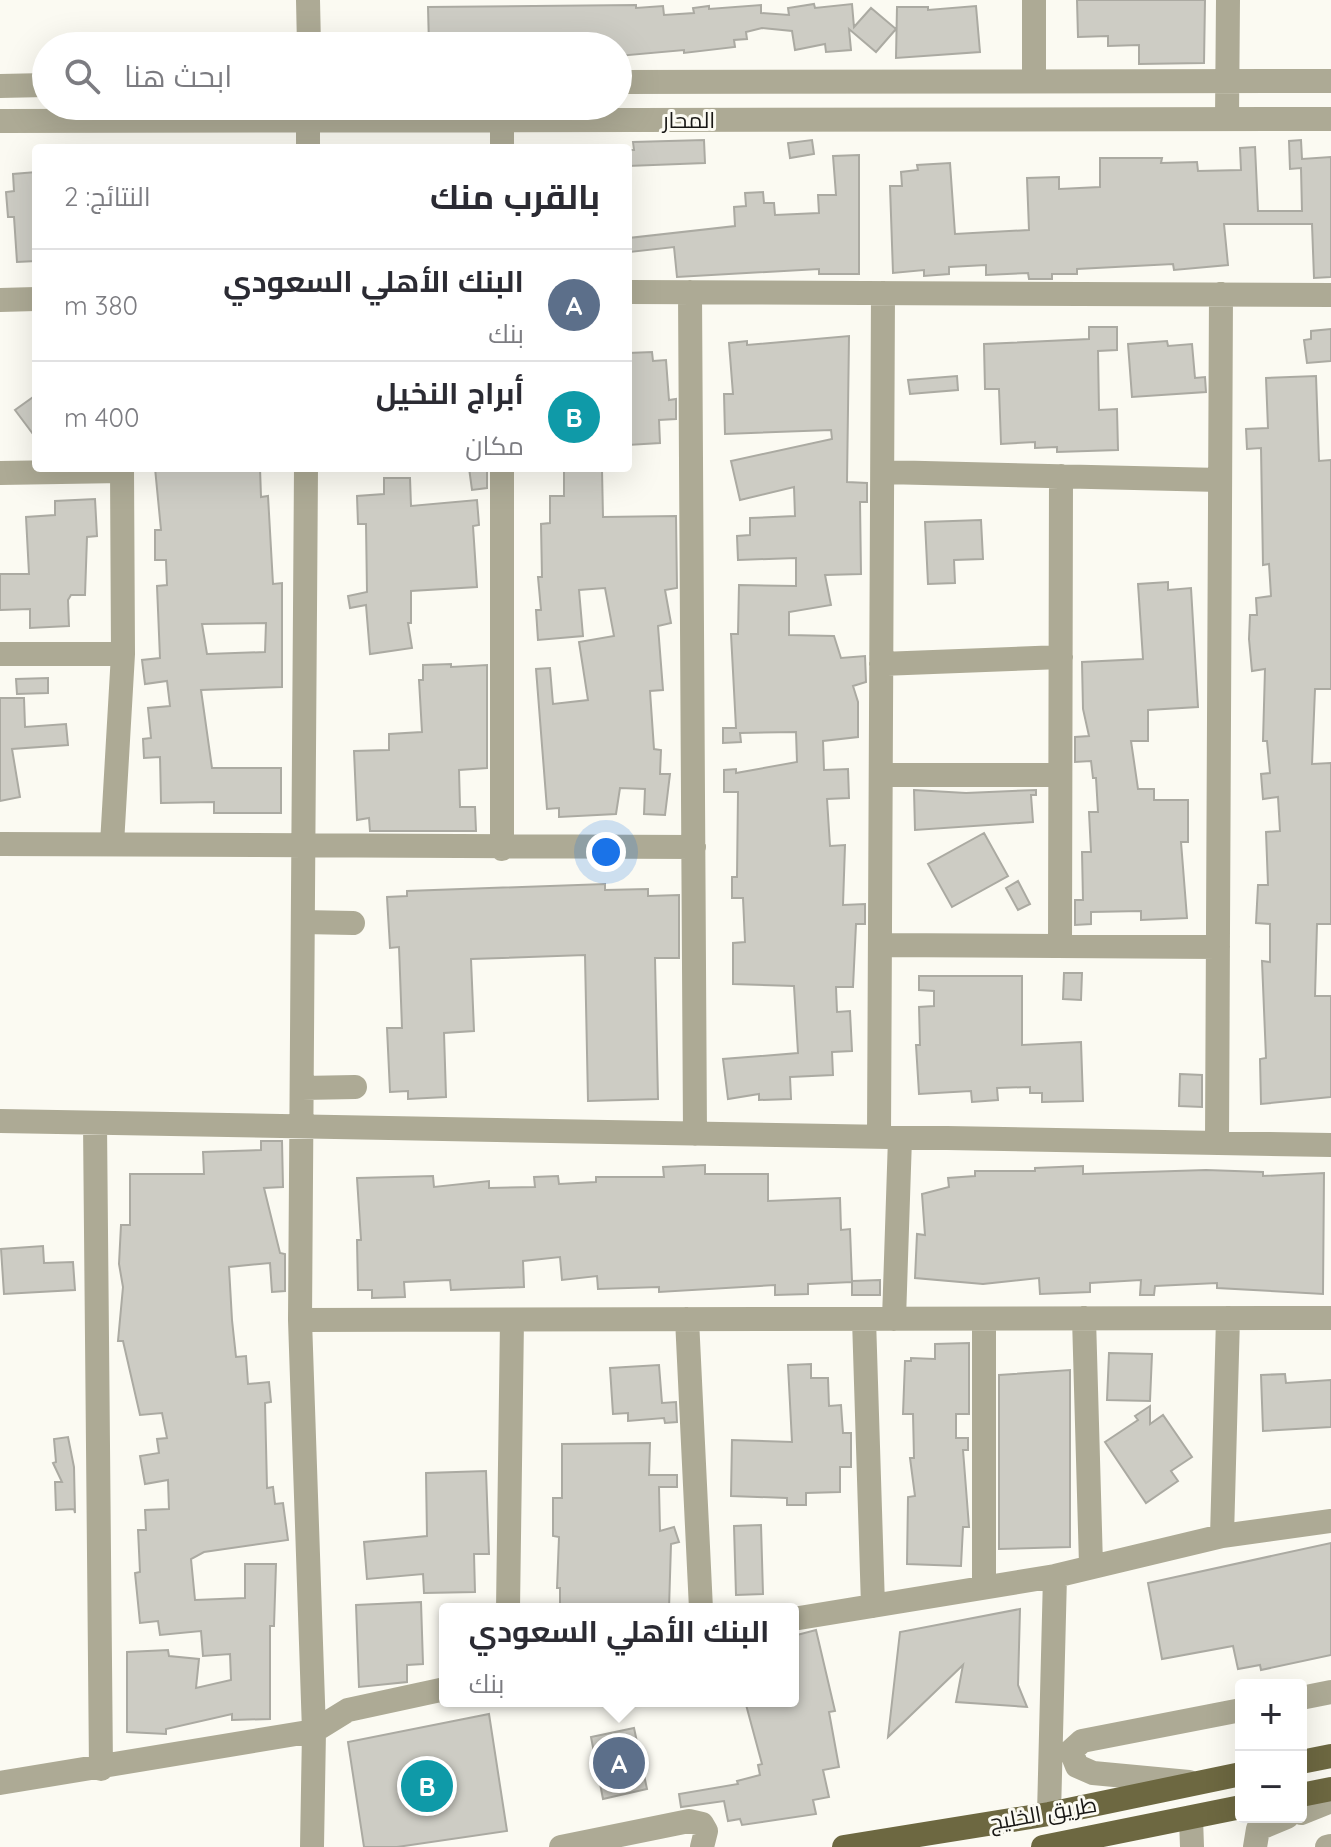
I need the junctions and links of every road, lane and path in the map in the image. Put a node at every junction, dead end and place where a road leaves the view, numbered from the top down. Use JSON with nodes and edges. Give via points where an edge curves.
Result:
{"nodes":[{"id":1,"x":308,"y":0,"type":"edge"},
{"id":2,"x":1034,"y":0,"type":"edge"},
{"id":3,"x":1228,"y":0,"type":"edge"},
{"id":4,"x":309,"y":32,"type":"edge"},
{"id":5,"x":1034,"y":81,"type":"junction"},
{"id":6,"x":1228,"y":81,"type":"junction"},
{"id":7,"x":1331,"y":81,"type":"edge"},
{"id":8,"x":632,"y":82,"type":"edge"},
{"id":9,"x":32,"y":85,"type":"edge"},
{"id":10,"x":0,"y":86,"type":"edge"},
{"id":11,"x":1227,"y":119,"type":"junction"},
{"id":12,"x":1331,"y":119,"type":"edge"},
{"id":13,"x":38,"y":120,"type":"edge"},
{"id":14,"x":308,"y":120,"type":"edge"},
{"id":15,"x":502,"y":120,"type":"edge"},
{"id":16,"x":632,"y":120,"type":"edge"},
{"id":17,"x":0,"y":121,"type":"edge"},
{"id":18,"x":308,"y":144,"type":"edge"},
{"id":19,"x":502,"y":144,"type":"edge"},
{"id":20,"x":632,"y":292,"type":"edge"},
{"id":21,"x":690,"y":292,"type":"junction"},
{"id":22,"x":883,"y":293,"type":"junction"},
{"id":23,"x":1221,"y":294,"type":"junction"},
{"id":24,"x":1331,"y":295,"type":"edge"},
{"id":25,"x":32,"y":299,"type":"edge"},
{"id":26,"x":0,"y":300,"type":"edge"},
{"id":27,"x":32,"y":472,"type":"edge"},
{"id":28,"x":122,"y":472,"type":"edge"},
{"id":29,"x":306,"y":472,"type":"edge"},
{"id":30,"x":502,"y":472,"type":"edge"},
{"id":31,"x":883,"y":472,"type":"junction"},
{"id":32,"x":0,"y":473,"type":"edge"},
{"id":33,"x":1061,"y":476,"type":"junction"},
{"id":34,"x":1220,"y":480,"type":"junction"},
{"id":35,"x":0,"y":654,"type":"edge"},
{"id":36,"x":123,"y":654,"type":"junction"},
{"id":37,"x":1061,"y":657,"type":"junction"},
{"id":38,"x":881,"y":664,"type":"junction"},
{"id":39,"x":881,"y":775,"type":"junction"},
{"id":40,"x":1060,"y":775,"type":"junction"},
{"id":41,"x":0,"y":844,"type":"edge"},
{"id":42,"x":112,"y":844,"type":"junction"},
{"id":43,"x":303,"y":845,"type":"junction"},
{"id":44,"x":694,"y":847,"type":"junction"},
{"id":45,"x":502,"y":849,"type":"junction"},
{"id":46,"x":303,"y":922,"type":"junction"},
{"id":47,"x":353,"y":923,"type":"dead end"},
{"id":48,"x":880,"y":945,"type":"junction"},
{"id":49,"x":1060,"y":946,"type":"junction"},
{"id":50,"x":1218,"y":947,"type":"junction"},
{"id":51,"x":355,"y":1087,"type":"dead end"},
{"id":52,"x":302,"y":1088,"type":"junction"},
{"id":53,"x":0,"y":1121,"type":"edge"},
{"id":54,"x":95,"y":1123,"type":"junction"},
{"id":55,"x":301,"y":1127,"type":"junction"},
{"id":56,"x":695,"y":1134,"type":"junction"},
{"id":57,"x":889,"y":1137,"type":"junction"},
{"id":58,"x":1217,"y":1143,"type":"junction"},
{"id":59,"x":1331,"y":1145,"type":"edge"},
{"id":60,"x":1084,"y":1318,"type":"junction"},
{"id":61,"x":1228,"y":1318,"type":"junction"},
{"id":62,"x":1331,"y":1318,"type":"edge"},
{"id":63,"x":687,"y":1319,"type":"junction"},
{"id":64,"x":864,"y":1319,"type":"junction"},
{"id":65,"x":894,"y":1319,"type":"junction"},
{"id":66,"x":984,"y":1319,"type":"junction"},
{"id":67,"x":300,"y":1320,"type":"junction"},
{"id":68,"x":512,"y":1320,"type":"junction"},
{"id":69,"x":1331,"y":1521,"type":"edge"},
{"id":70,"x":1222,"y":1536,"type":"junction"},
{"id":71,"x":1091,"y":1565,"type":"junction"},
{"id":72,"x":1055,"y":1576,"type":"junction"},
{"id":73,"x":984,"y":1586,"type":"junction"},
{"id":74,"x":508,"y":1603,"type":"edge"},
{"id":75,"x":701,"y":1603,"type":"edge"},
{"id":76,"x":873,"y":1606,"type":"junction"},
{"id":77,"x":799,"y":1618,"type":"edge"},
{"id":78,"x":439,"y":1690,"type":"edge"},
{"id":79,"x":1331,"y":1692,"type":"edge"},
{"id":80,"x":1307,"y":1697,"type":"edge"},
{"id":81,"x":1235,"y":1711,"type":"edge"},
{"id":82,"x":314,"y":1731,"type":"junction"},
{"id":83,"x":1331,"y":1743,"type":"edge"},
{"id":84,"x":1075,"y":1745,"type":"junction"},
{"id":85,"x":1049,"y":1749,"type":"junction"},
{"id":86,"x":1313,"y":1759,"type":"edge"},
{"id":87,"x":101,"y":1769,"type":"junction"},
{"id":88,"x":1235,"y":1775,"type":"edge"},
{"id":89,"x":0,"y":1783,"type":"edge"},
{"id":90,"x":1199,"y":1783,"type":"junction"},
{"id":91,"x":1331,"y":1789,"type":"edge"},
{"id":92,"x":1307,"y":1794,"type":"edge"},
{"id":93,"x":1331,"y":1801,"type":"edge"},
{"id":94,"x":1235,"y":1808,"type":"edge"},
{"id":95,"x":1307,"y":1811,"type":"edge"},
{"id":96,"x":1049,"y":1814,"type":"junction"},
{"id":97,"x":1191,"y":1818,"type":"junction"},
{"id":98,"x":1272,"y":1823,"type":"edge"},
{"id":99,"x":312,"y":1847,"type":"edge"},
{"id":100,"x":561,"y":1847,"type":"edge"},
{"id":101,"x":702,"y":1847,"type":"edge"},
{"id":102,"x":844,"y":1847,"type":"edge"},
{"id":103,"x":1043,"y":1847,"type":"edge"},
{"id":104,"x":1192,"y":1847,"type":"edge"},
{"id":105,"x":1255,"y":1847,"type":"edge"}],
"edges":[{"from":1,"to":4,"type":"street"},
{"from":2,"to":5,"type":"street"},
{"from":3,"to":6,"type":"street"},
{"from":5,"to":6,"type":"street"},
{"from":5,"to":8,"type":"street"},
{"from":6,"to":7,"type":"street"},
{"from":6,"to":11,"type":"street"},
{"from":9,"to":10,"type":"street"},
{"from":11,"to":12,"type":"street","name":"المحار"},
{"from":11,"to":16,"type":"street","name":"المحار"},
{"from":13,"to":17,"type":"street","name":"المحار"},
{"from":14,"to":18,"type":"street"},
{"from":15,"to":19,"type":"street"},
{"from":20,"to":21,"type":"street"},
{"from":21,"to":22,"type":"street"},
{"from":21,"to":44,"type":"street"},
{"from":22,"to":23,"type":"street"},
{"from":22,"to":31,"type":"street"},
{"from":23,"to":24,"type":"street"},
{"from":23,"to":34,"type":"street"},
{"from":25,"to":26,"type":"street"},
{"from":27,"to":32,"type":"street"},
{"from":28,"to":36,"type":"street"},
{"from":29,"to":43,"type":"street"},
{"from":30,"to":45,"type":"street"},
{"from":31,"to":33,"type":"street"},
{"from":31,"to":38,"type":"street"},
{"from":33,"to":34,"type":"street"},
{"from":33,"to":37,"type":"street"},
{"from":34,"to":50,"type":"street"},
{"from":35,"to":36,"type":"street"},
{"from":36,"to":42,"type":"street"},
{"from":37,"to":38,"type":"street"},
{"from":37,"to":40,"type":"street"},
{"from":38,"to":39,"type":"street"},
{"from":39,"to":40,"type":"street"},
{"from":39,"to":48,"type":"street"},
{"from":40,"to":49,"type":"street"},
{"from":41,"to":42,"type":"street"},
{"from":42,"to":43,"type":"street"},
{"from":43,"to":45,"type":"street"},
{"from":43,"to":46,"type":"street"},
{"from":44,"to":45,"type":"street"},
{"from":44,"to":56,"type":"street"},
{"from":46,"to":47,"type":"street"},
{"from":46,"to":52,"type":"street"},
{"from":48,"to":49,"type":"street"},
{"from":48,"to":57,"type":"street"},
{"from":49,"to":50,"type":"street"},
{"from":50,"to":58,"type":"street"},
{"from":51,"to":52,"type":"street"},
{"from":52,"to":55,"type":"street"},
{"from":53,"to":54,"type":"street"},
{"from":54,"to":55,"type":"street"},
{"from":54,"to":87,"type":"street"},
{"from":55,"to":56,"type":"street"},
{"from":55,"to":67,"type":"street"},
{"from":56,"to":57,"type":"street"},
{"from":57,"to":58,"type":"street"},
{"from":57,"to":65,"type":"street"},
{"from":58,"to":59,"type":"street"},
{"from":60,"to":61,"type":"street"},
{"from":60,"to":66,"type":"street"},
{"from":60,"to":71,"type":"street"},
{"from":61,"to":62,"type":"street"},
{"from":61,"to":70,"type":"street"},
{"from":63,"to":64,"type":"street"},
{"from":63,"to":68,"type":"street"},
{"from":63,"to":75,"type":"street"},
{"from":64,"to":65,"type":"street"},
{"from":64,"to":76,"type":"street"},
{"from":65,"to":66,"type":"street"},
{"from":66,"to":73,"type":"street"},
{"from":67,"to":68,"type":"street"},
{"from":67,"to":82,"type":"street"},
{"from":68,"to":74,"type":"street"},
{"from":69,"to":70,"type":"street"},
{"from":70,"to":71,"type":"street"},
{"from":71,"to":72,"type":"street"},
{"from":72,"to":73,"type":"street"},
{"from":72,"to":85,"type":"street"},
{"from":73,"to":76,"type":"street"},
{"from":76,"to":77,"type":"street"},
{"from":78,"to":82,"type":"street","via":[[348,1710]]},
{"from":79,"to":80,"type":"street"},
{"from":81,"to":84,"type":"street"},
{"from":82,"to":87,"type":"street"},
{"from":82,"to":99,"type":"street"},
{"from":83,"to":86,"type":"street"},
{"from":84,"to":85,"type":"street"},
{"from":84,"to":90,"type":"street","via":[[1072,1758],[1082,1770]]},
{"from":85,"to":96,"type":"street"},
{"from":87,"to":89,"type":"street"},
{"from":88,"to":90,"type":"main road","name":"طريق الخليج"},
{"from":90,"to":96,"type":"main road","name":"طريق الخليج"},
{"from":91,"to":92,"type":"main road"},
{"from":93,"to":95,"type":"street"},
{"from":94,"to":97,"type":"main road","name":"طريق الخليج"},
{"from":96,"to":102,"type":"main road","name":"طريق الخليج"},
{"from":97,"to":103,"type":"main road","name":"طريق الخليج"},
{"from":97,"to":104,"type":"street"},
{"from":98,"to":105,"type":"street","via":[[1258,1829]]},
{"from":100,"to":101,"type":"street","via":[[689,1821],[702,1824],[706,1831]]}]}
